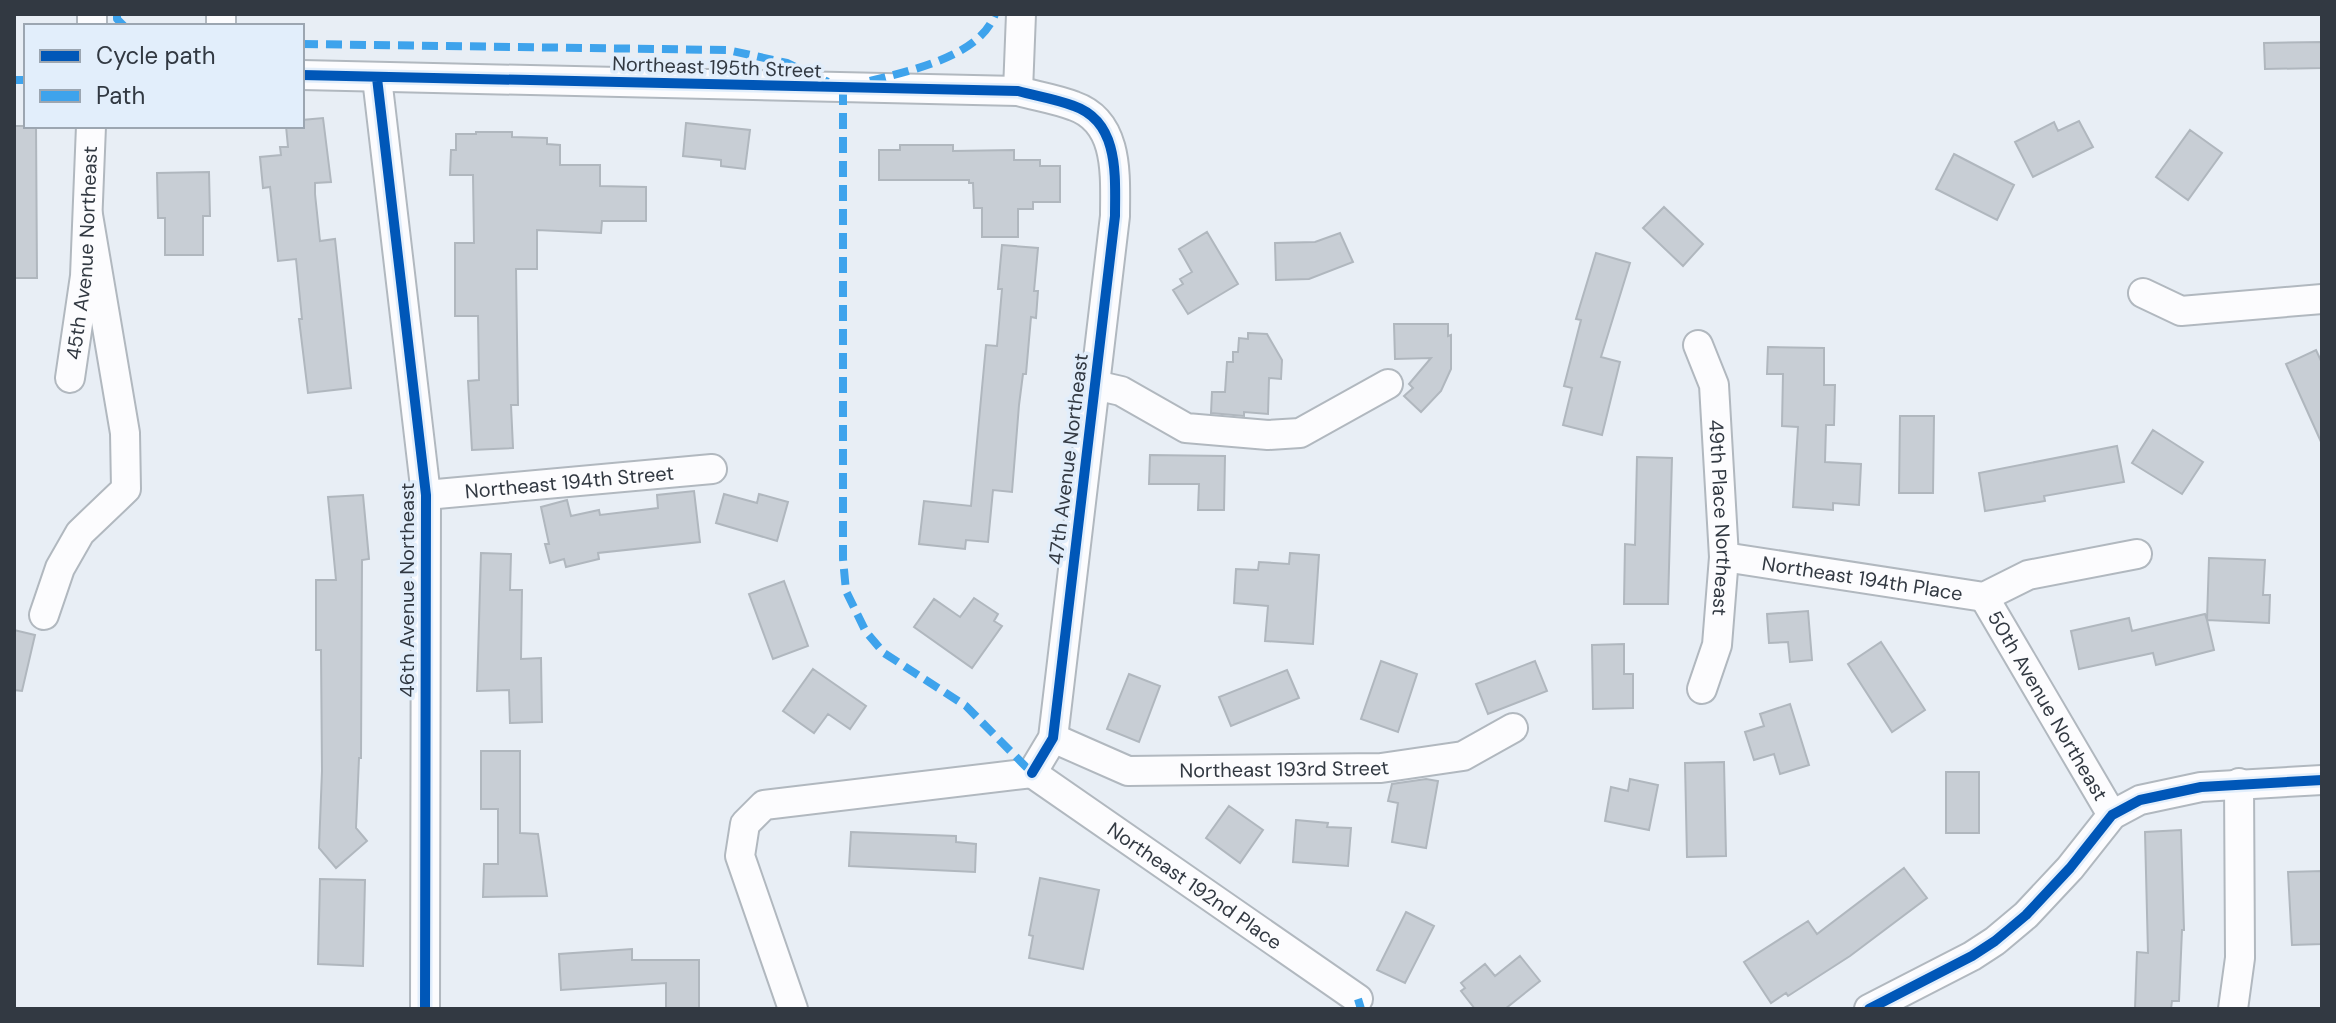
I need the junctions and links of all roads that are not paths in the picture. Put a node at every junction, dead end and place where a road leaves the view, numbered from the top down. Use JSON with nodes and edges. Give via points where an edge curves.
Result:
{"nodes":[{"id":1,"x":1021,"y":14,"type":"edge"},
{"id":2,"x":304,"y":75,"type":"edge"},
{"id":3,"x":377,"y":78,"type":"junction"},
{"id":4,"x":1018,"y":91,"type":"junction"},
{"id":5,"x":91,"y":128,"type":"edge"},
{"id":6,"x":1112,"y":144,"type":"joint"},
{"id":7,"x":88,"y":215,"type":"junction"},
{"id":8,"x":2143,"y":293,"type":"dead end"},
{"id":9,"x":2322,"y":299,"type":"edge"},
{"id":10,"x":1698,"y":345,"type":"dead end"},
{"id":11,"x":70,"y":378,"type":"dead end"},
{"id":12,"x":1388,"y":384,"type":"dead end"},
{"id":13,"x":1095,"y":385,"type":"junction"},
{"id":14,"x":712,"y":469,"type":"dead end"},
{"id":15,"x":426,"y":495,"type":"junction"},
{"id":16,"x":2137,"y":554,"type":"dead end"},
{"id":17,"x":1724,"y":557,"type":"junction"},
{"id":18,"x":1984,"y":597,"type":"junction"},
{"id":19,"x":44,"y":615,"type":"dead end"},
{"id":20,"x":1702,"y":689,"type":"dead end"},
{"id":21,"x":1513,"y":728,"type":"dead end"},
{"id":22,"x":1053,"y":738,"type":"junction"},
{"id":23,"x":1032,"y":773,"type":"junction"},
{"id":24,"x":2322,"y":780,"type":"edge"},
{"id":25,"x":2239,"y":783,"type":"junction"},
{"id":26,"x":2112,"y":815,"type":"junction"},
{"id":27,"x":1358,"y":999,"type":"dead end"},
{"id":28,"x":425,"y":1009,"type":"edge"},
{"id":29,"x":793,"y":1009,"type":"edge"},
{"id":30,"x":1869,"y":1009,"type":"edge"},
{"id":31,"x":2233,"y":1009,"type":"edge"}],
"edges":[{"from":1,"to":4,"type":"street"},
{"from":2,"to":3,"type":"street","name":"Northeast 195th Street"},
{"from":3,"to":4,"type":"street","name":"Northeast 195th Street"},
{"from":3,"to":15,"type":"street","name":"46th Avenue Northeast"},
{"from":4,"to":6,"type":"street","name":"Northeast 195th Street","via":[[1077,106]]},
{"from":5,"to":7,"type":"street","name":"45th Avenue Northeast"},
{"from":6,"to":13,"type":"street","name":"47th Avenue Northeast","via":[[1115,216]]},
{"from":7,"to":11,"type":"street","name":"45th Avenue Northeast"},
{"from":7,"to":19,"type":"street","via":[[125,433],[126,489],[80,533],[60,568]]},
{"from":8,"to":9,"type":"street","via":[[2181,311]]},
{"from":10,"to":17,"type":"street","name":"49th Place Northeast","via":[[1714,385]]},
{"from":12,"to":13,"type":"street","via":[[1300,433],[1268,435],[1186,428],[1121,391]]},
{"from":13,"to":22,"type":"street","name":"47th Avenue Northeast"},
{"from":14,"to":15,"type":"street","name":"Northeast 194th Street"},
{"from":15,"to":28,"type":"street","name":"46th Avenue Northeast"},
{"from":16,"to":18,"type":"street","name":"Northeast 194th Place","via":[[2028,575]]},
{"from":17,"to":18,"type":"street","name":"Northeast 194th Place"},
{"from":17,"to":20,"type":"street","name":"49th Place Northeast","via":[[1717,645]]},
{"from":18,"to":26,"type":"street","name":"50th Avenue Northeast"},
{"from":21,"to":22,"type":"street","name":"Northeast 193rd Street","via":[[1463,756],[1381,768],[1128,771]]},
{"from":22,"to":23,"type":"street","name":"47th Avenue Northeast"},
{"from":23,"to":27,"type":"street","name":"Northeast 192nd Place"},
{"from":23,"to":29,"type":"street","via":[[764,805],[745,824],[740,856]]},
{"from":24,"to":25,"type":"street"},
{"from":25,"to":26,"type":"street","via":[[2140,800]]},
{"from":25,"to":31,"type":"street","via":[[2240,958]]},
{"from":26,"to":30,"type":"street","via":[[2070,868],[1995,941]]}]}
